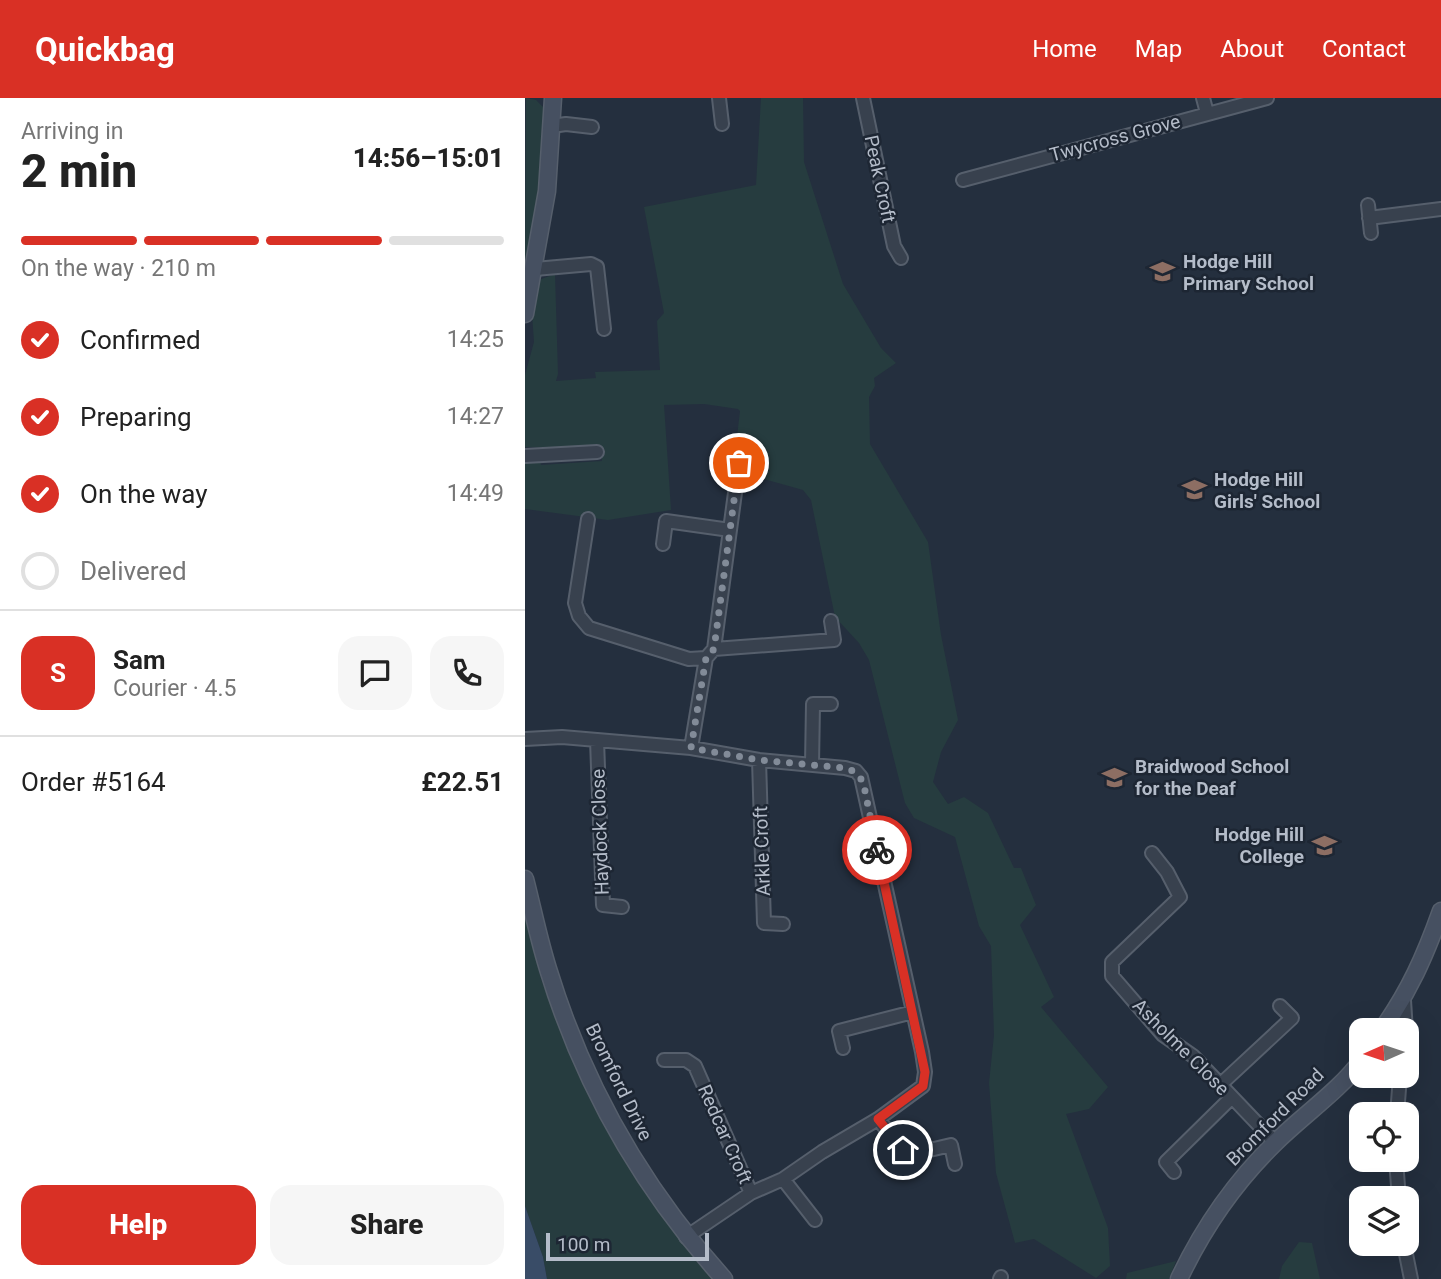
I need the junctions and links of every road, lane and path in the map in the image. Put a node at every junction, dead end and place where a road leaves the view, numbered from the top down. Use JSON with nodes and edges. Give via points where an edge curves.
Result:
{"nodes":[{"id":1,"x":553,"y":98,"type":"edge"},
{"id":2,"x":719,"y":98,"type":"edge"},
{"id":3,"x":863,"y":98,"type":"edge"},
{"id":4,"x":1203,"y":98,"type":"edge"},
{"id":5,"x":1268,"y":98,"type":"edge"},
{"id":6,"x":1207,"y":113,"type":"junction"},
{"id":7,"x":722,"y":124,"type":"dead end"},
{"id":8,"x":552,"y":126,"type":"junction"},
{"id":9,"x":592,"y":127,"type":"dead end"},
{"id":10,"x":963,"y":180,"type":"dead end"},
{"id":11,"x":1368,"y":205,"type":"dead end"},
{"id":12,"x":1441,"y":209,"type":"edge"},
{"id":13,"x":1369,"y":218,"type":"junction"},
{"id":14,"x":1371,"y":233,"type":"dead end"},
{"id":15,"x":901,"y":258,"type":"dead end"},
{"id":16,"x":535,"y":268,"type":"junction"},
{"id":17,"x":525,"y":314,"type":"edge"},
{"id":18,"x":605,"y":329,"type":"dead end"},
{"id":19,"x":597,"y":452,"type":"dead end"},
{"id":20,"x":525,"y":456,"type":"edge"},
{"id":21,"x":755,"y":466,"type":"dead end"},
{"id":22,"x":587,"y":519,"type":"dead end"},
{"id":23,"x":730,"y":530,"type":"junction"},
{"id":24,"x":663,"y":544,"type":"dead end"},
{"id":25,"x":831,"y":621,"type":"dead end"},
{"id":26,"x":710,"y":653,"type":"junction"},
{"id":27,"x":831,"y":704,"type":"dead end"},
{"id":28,"x":525,"y":739,"type":"edge"},
{"id":29,"x":597,"y":740,"type":"junction"},
{"id":30,"x":691,"y":748,"type":"junction"},
{"id":31,"x":759,"y":760,"type":"junction"},
{"id":32,"x":812,"y":765,"type":"junction"},
{"id":33,"x":1151,"y":853,"type":"dead end"},
{"id":34,"x":525,"y":879,"type":"edge"},
{"id":35,"x":622,"y":907,"type":"dead end"},
{"id":36,"x":1441,"y":911,"type":"edge"},
{"id":37,"x":783,"y":924,"type":"dead end"},
{"id":38,"x":1404,"y":1000,"type":"junction"},
{"id":39,"x":1280,"y":1006,"type":"dead end"},
{"id":40,"x":913,"y":1012,"type":"junction"},
{"id":41,"x":1391,"y":1018,"type":"edge"},
{"id":42,"x":1405,"y":1018,"type":"edge"},
{"id":43,"x":843,"y":1048,"type":"dead end"},
{"id":44,"x":664,"y":1060,"type":"dead end"},
{"id":45,"x":1349,"y":1075,"type":"edge"},
{"id":46,"x":1221,"y":1084,"type":"junction"},
{"id":47,"x":1398,"y":1090,"type":"edge"},
{"id":48,"x":1231,"y":1098,"type":"junction"},
{"id":49,"x":1398,"y":1102,"type":"edge"},
{"id":50,"x":878,"y":1119,"type":"junction"},
{"id":51,"x":1275,"y":1142,"type":"junction"},
{"id":52,"x":955,"y":1164,"type":"dead end"},
{"id":53,"x":1174,"y":1172,"type":"dead end"},
{"id":54,"x":783,"y":1179,"type":"junction"},
{"id":55,"x":751,"y":1193,"type":"junction"},
{"id":56,"x":815,"y":1220,"type":"dead end"},
{"id":57,"x":686,"y":1237,"type":"junction"},
{"id":58,"x":1406,"y":1256,"type":"edge"},
{"id":59,"x":724,"y":1279,"type":"edge"},
{"id":60,"x":1179,"y":1279,"type":"edge"},
{"id":61,"x":1411,"y":1279,"type":"edge"}],
"edges":[{"from":1,"to":8,"type":"street"},
{"from":2,"to":7,"type":"street"},
{"from":3,"to":15,"type":"street","name":"Peak Croft","via":[[894,246]]},
{"from":4,"to":6,"type":"street"},
{"from":5,"to":6,"type":"street","name":"Twycross Grove"},
{"from":6,"to":10,"type":"street","name":"Twycross Grove"},
{"from":8,"to":9,"type":"street"},
{"from":8,"to":16,"type":"street"},
{"from":11,"to":13,"type":"street"},
{"from":12,"to":13,"type":"street"},
{"from":13,"to":14,"type":"street"},
{"from":16,"to":17,"type":"street"},
{"from":16,"to":18,"type":"street","via":[[597,267]]},
{"from":19,"to":20,"type":"street"},
{"from":21,"to":23,"type":"street","via":[[739,463]]},
{"from":22,"to":26,"type":"street","via":[[575,603],[589,628],[689,659]]},
{"from":23,"to":24,"type":"street","via":[[666,521]]},
{"from":23,"to":26,"type":"street"},
{"from":25,"to":26,"type":"street","via":[[834,640]]},
{"from":26,"to":30,"type":"street"},
{"from":27,"to":32,"type":"street","via":[[813,705]]},
{"from":28,"to":29,"type":"street"},
{"from":29,"to":30,"type":"street"},
{"from":29,"to":35,"type":"street","name":"Haydock Close","via":[[603,905]]},
{"from":30,"to":31,"type":"street"},
{"from":31,"to":32,"type":"street"},
{"from":31,"to":37,"type":"street","name":"Arkle Croft","via":[[764,923]]},
{"from":32,"to":40,"type":"street","via":[[845,768],[861,776]]},
{"from":33,"to":46,"type":"street","name":"Asholme Close","via":[[1180,897],[1112,962],[1112,976],[1163,1035]]},
{"from":34,"to":57,"type":"street","name":"Bromford Drive","via":[[549,972],[582,1064],[631,1155]]},
{"from":36,"to":38,"type":"street"},
{"from":38,"to":41,"type":"street"},
{"from":38,"to":42,"type":"street"},
{"from":39,"to":46,"type":"street","via":[[1292,1018]]},
{"from":40,"to":43,"type":"street","via":[[839,1031]]},
{"from":40,"to":50,"type":"street","via":[[925,1072],[923,1086]]},
{"from":44,"to":55,"type":"street","name":"Redcar Croft","via":[[686,1060],[695,1066]]},
{"from":45,"to":51,"type":"street","name":"Bromford Road"},
{"from":46,"to":48,"type":"street","name":"Asholme Close"},
{"from":47,"to":49,"type":"street"},
{"from":48,"to":51,"type":"street","name":"Asholme Close"},
{"from":48,"to":53,"type":"street","via":[[1166,1162]]},
{"from":50,"to":52,"type":"street","via":[[903,1150],[921,1152],[951,1145]]},
{"from":50,"to":54,"type":"street"},
{"from":51,"to":60,"type":"street","name":"Bromford Road","via":[[1210,1222]]},
{"from":54,"to":55,"type":"street"},
{"from":54,"to":56,"type":"street"},
{"from":55,"to":57,"type":"street"},
{"from":57,"to":59,"type":"street","name":"Bromford Drive"},
{"from":58,"to":61,"type":"street"}]}
